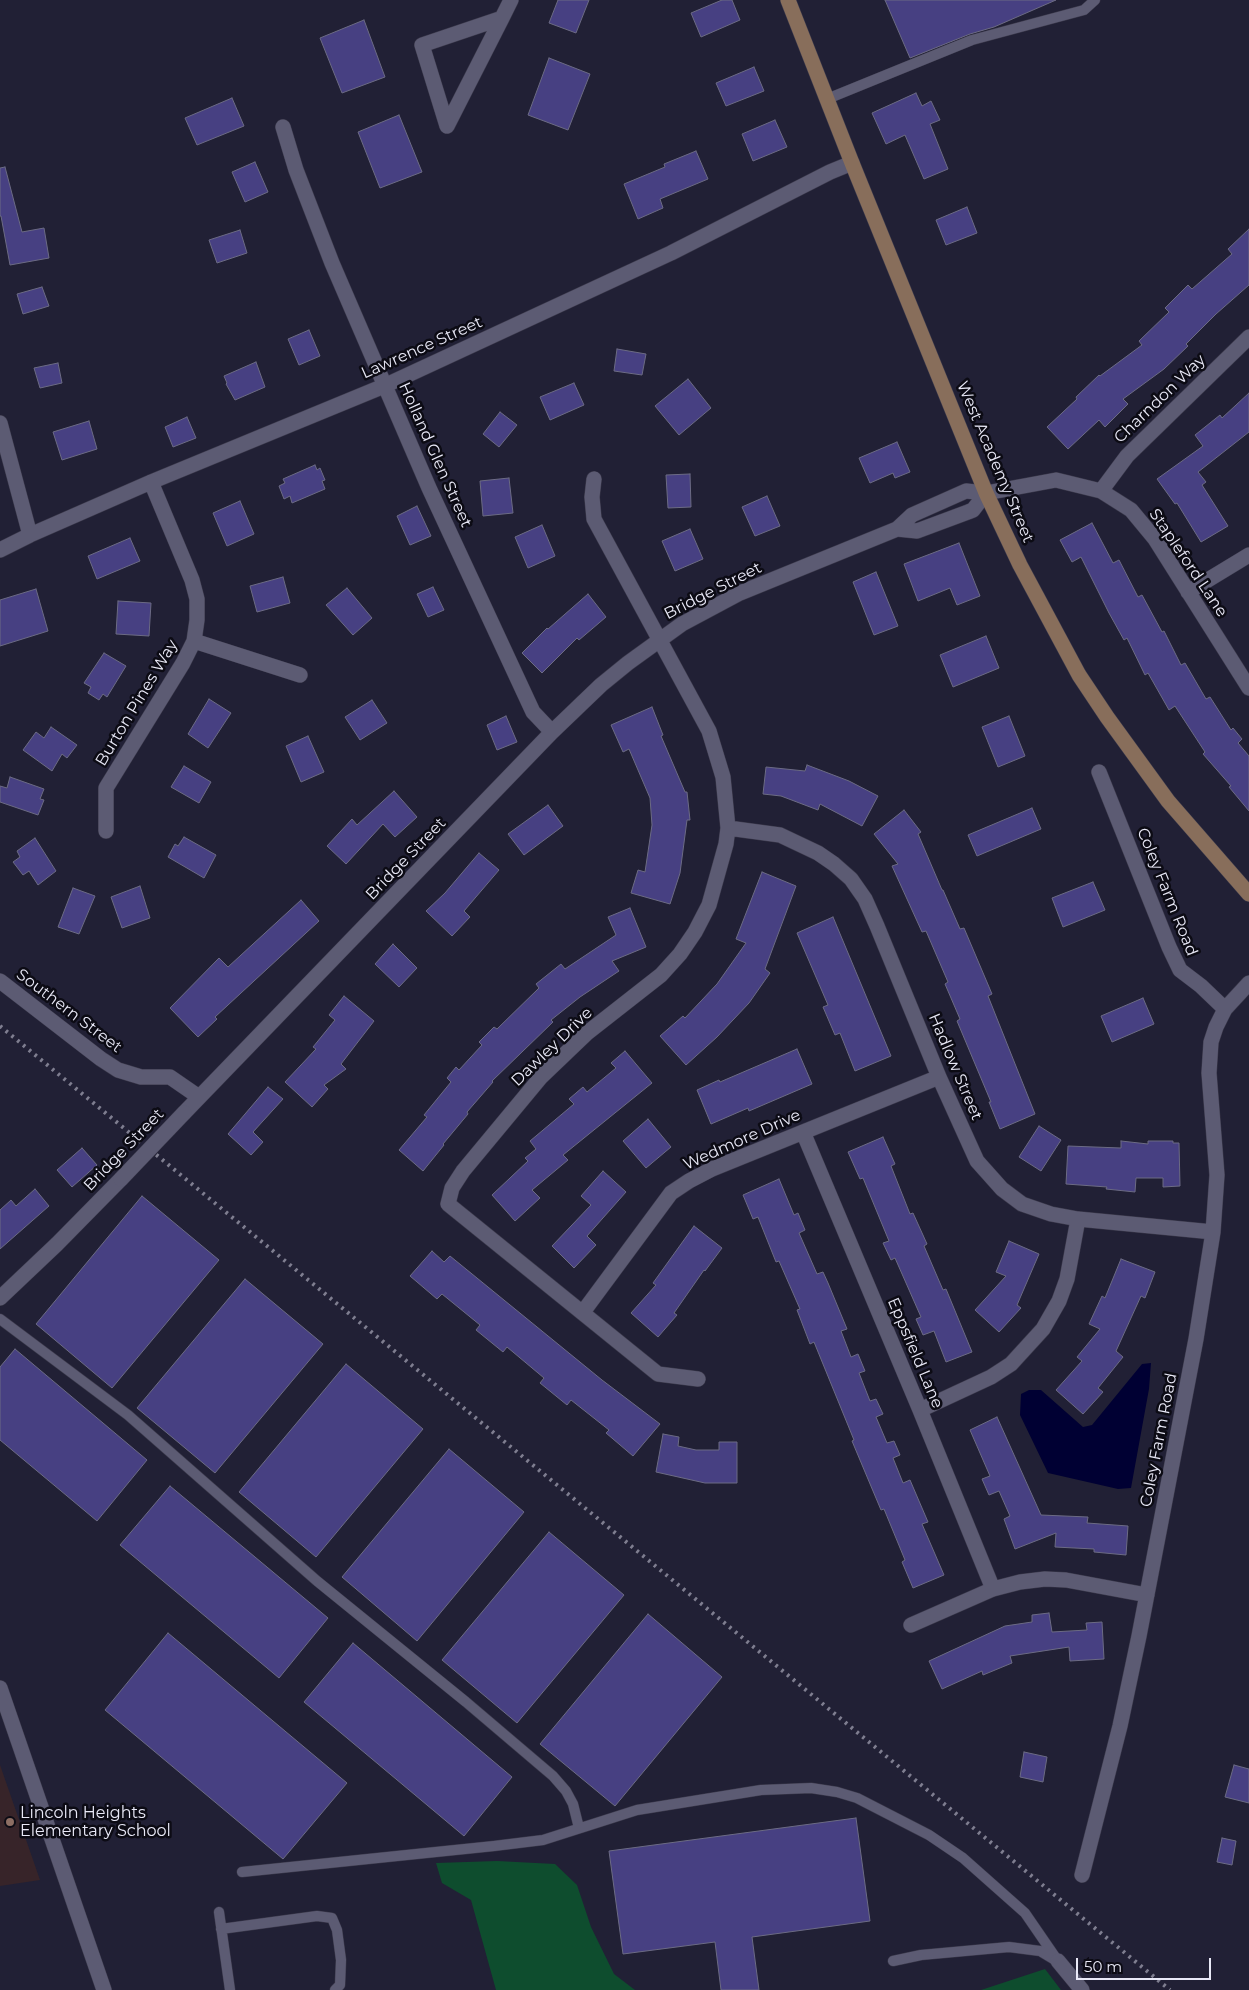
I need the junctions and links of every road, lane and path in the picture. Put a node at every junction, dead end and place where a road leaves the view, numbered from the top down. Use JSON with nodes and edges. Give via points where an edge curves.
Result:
{"nodes":[{"id":1,"x":511,"y":0,"type":"edge"},
{"id":2,"x":788,"y":0,"type":"edge"},
{"id":3,"x":1095,"y":0,"type":"edge"},
{"id":4,"x":502,"y":18,"type":"junction"},
{"id":5,"x":827,"y":99,"type":"junction"},
{"id":6,"x":283,"y":127,"type":"dead end"},
{"id":7,"x":852,"y":164,"type":"junction"},
{"id":8,"x":1249,"y":337,"type":"edge"},
{"id":9,"x":384,"y":386,"type":"junction"},
{"id":10,"x":0,"y":422,"type":"edge"},
{"id":11,"x":594,"y":479,"type":"dead end"},
{"id":12,"x":150,"y":482,"type":"junction"},
{"id":13,"x":1101,"y":490,"type":"junction"},
{"id":14,"x":986,"y":492,"type":"junction"},
{"id":15,"x":30,"y":534,"type":"junction"},
{"id":16,"x":0,"y":550,"type":"edge"},
{"id":17,"x":1249,"y":556,"type":"edge"},
{"id":18,"x":1188,"y":592,"type":"junction"},
{"id":19,"x":659,"y":640,"type":"junction"},
{"id":20,"x":194,"y":641,"type":"junction"},
{"id":21,"x":300,"y":674,"type":"dead end"},
{"id":22,"x":1249,"y":688,"type":"edge"},
{"id":23,"x":552,"y":732,"type":"junction"},
{"id":24,"x":1099,"y":772,"type":"dead end"},
{"id":25,"x":728,"y":828,"type":"junction"},
{"id":26,"x":106,"y":831,"type":"dead end"},
{"id":27,"x":1249,"y":894,"type":"edge"},
{"id":28,"x":0,"y":981,"type":"edge"},
{"id":29,"x":1249,"y":983,"type":"edge"},
{"id":30,"x":1225,"y":1009,"type":"junction"},
{"id":31,"x":939,"y":1077,"type":"junction"},
{"id":32,"x":199,"y":1097,"type":"junction"},
{"id":33,"x":803,"y":1132,"type":"junction"},
{"id":34,"x":1078,"y":1220,"type":"junction"},
{"id":35,"x":1213,"y":1232,"type":"junction"},
{"id":36,"x":0,"y":1298,"type":"edge"},
{"id":37,"x":583,"y":1312,"type":"junction"},
{"id":38,"x":0,"y":1319,"type":"edge"},
{"id":39,"x":698,"y":1378,"type":"dead end"},
{"id":40,"x":920,"y":1410,"type":"junction"},
{"id":41,"x":993,"y":1590,"type":"junction"},
{"id":42,"x":1147,"y":1595,"type":"junction"},
{"id":43,"x":911,"y":1625,"type":"dead end"},
{"id":44,"x":0,"y":1688,"type":"edge"},
{"id":45,"x":579,"y":1828,"type":"junction"},
{"id":46,"x":242,"y":1872,"type":"dead end"},
{"id":47,"x":1082,"y":1875,"type":"dead end"},
{"id":48,"x":219,"y":1912,"type":"dead end"},
{"id":49,"x":221,"y":1929,"type":"junction"},
{"id":50,"x":893,"y":1961,"type":"dead end"},
{"id":51,"x":1058,"y":1961,"type":"junction"},
{"id":52,"x":104,"y":1990,"type":"edge"},
{"id":53,"x":230,"y":1990,"type":"edge"},
{"id":54,"x":335,"y":1990,"type":"edge"},
{"id":55,"x":1082,"y":1990,"type":"edge"}],
"edges":[{"from":1,"to":4,"type":"street"},
{"from":2,"to":5,"type":"main road","name":"West Academy Street"},
{"from":3,"to":5,"type":"lane","via":[[1084,10],[972,40]]},
{"from":4,"to":4,"type":"street","via":[[494,35],[447,126],[422,45]]},
{"from":5,"to":7,"type":"main road","name":"West Academy Street"},
{"from":6,"to":9,"type":"street","name":"Holland Glen Street","via":[[332,263]]},
{"from":7,"to":9,"type":"street","name":"Lawrence Street","via":[[830,172],[671,253]]},
{"from":7,"to":14,"type":"main road","name":"West Academy Street"},
{"from":8,"to":13,"type":"street","name":"Charndon Way","via":[[1127,456]]},
{"from":9,"to":12,"type":"street","name":"Lawrence Street"},
{"from":9,"to":23,"type":"street","name":"Holland Glen Street","via":[[534,712]]},
{"from":10,"to":15,"type":"street"},
{"from":11,"to":19,"type":"street","name":"Dawley Drive","via":[[594,519]]},
{"from":12,"to":15,"type":"street","name":"Lawrence Street"},
{"from":12,"to":20,"type":"street","name":"Burton Pines Way","via":[[192,580],[197,599]]},
{"from":13,"to":14,"type":"street","name":"Stapleford Lane","via":[[1056,480]]},
{"from":13,"to":18,"type":"street","name":"Stapleford Lane","via":[[1131,510],[1155,539]]},
{"from":14,"to":19,"type":"street","name":"Bridge Street","via":[[966,492],[912,515],[897,529],[740,593]]},
{"from":14,"to":27,"type":"main road","name":"West Academy Street","via":[[1024,573],[1079,675],[1168,801]]},
{"from":15,"to":16,"type":"street","name":"Lawrence Street"},
{"from":17,"to":18,"type":"street"},
{"from":18,"to":22,"type":"street","name":"Stapleford Lane"},
{"from":19,"to":23,"type":"street","name":"Bridge Street","via":[[600,685]]},
{"from":19,"to":25,"type":"street","name":"Dawley Drive","via":[[710,732],[723,777]]},
{"from":20,"to":21,"type":"street"},
{"from":20,"to":26,"type":"street","name":"Burton Pines Way","via":[[106,788]]},
{"from":23,"to":32,"type":"street","name":"Bridge Street"},
{"from":24,"to":30,"type":"street","name":"Coley Farm Road","via":[[1180,970]]},
{"from":25,"to":31,"type":"street","name":"Hadlow Street","via":[[780,835],[818,853],[851,879],[878,926]]},
{"from":25,"to":37,"type":"street","name":"Dawley Drive","via":[[719,875],[709,905],[680,954],[662,975],[587,1033],[541,1078],[452,1188],[448,1204]]},
{"from":28,"to":32,"type":"street","name":"Southern Street","via":[[118,1070],[141,1077],[170,1078]]},
{"from":29,"to":30,"type":"street","name":"Coley Farm Road"},
{"from":30,"to":35,"type":"street","name":"Coley Farm Road","via":[[1211,1042],[1209,1073],[1217,1175]]},
{"from":31,"to":33,"type":"street","name":"Wedmore Drive"},
{"from":31,"to":34,"type":"street","name":"Hadlow Street","via":[[977,1161],[1002,1189],[1022,1204]]},
{"from":32,"to":36,"type":"street","name":"Bridge Street","bridge":true,"via":[[57,1244]]},
{"from":33,"to":37,"type":"street","name":"Wedmore Drive","via":[[712,1169],[671,1193]]},
{"from":33,"to":40,"type":"street","name":"Eppsfield Lane"},
{"from":34,"to":35,"type":"street","name":"Hadlow Street"},
{"from":34,"to":40,"type":"street","via":[[1064,1287],[1043,1329],[1011,1364],[992,1378]]},
{"from":35,"to":42,"type":"street","name":"Coley Farm Road"},
{"from":37,"to":39,"type":"street","name":"Dawley Drive","via":[[658,1374]]},
{"from":38,"to":45,"type":"lane","via":[[128,1415],[317,1581],[554,1776],[566,1791]]},
{"from":40,"to":41,"type":"street","name":"Eppsfield Lane"},
{"from":41,"to":42,"type":"street","via":[[1045,1579]]},
{"from":41,"to":43,"type":"street"},
{"from":42,"to":47,"type":"street","name":"Coley Farm Road","via":[[1120,1726]]},
{"from":44,"to":52,"type":"street"},
{"from":45,"to":46,"type":"lane","via":[[543,1840]]},
{"from":45,"to":51,"type":"lane","via":[[637,1810],[760,1790],[812,1788],[837,1792],[856,1798],[929,1835],[963,1858],[1025,1914]]},
{"from":48,"to":49,"type":"lane"},
{"from":49,"to":53,"type":"lane"},
{"from":49,"to":54,"type":"lane","via":[[317,1916],[332,1918],[341,1960],[340,1985]]},
{"from":50,"to":51,"type":"lane","via":[[921,1955],[1009,1947],[1040,1951]]},
{"from":51,"to":55,"type":"street"}]}
